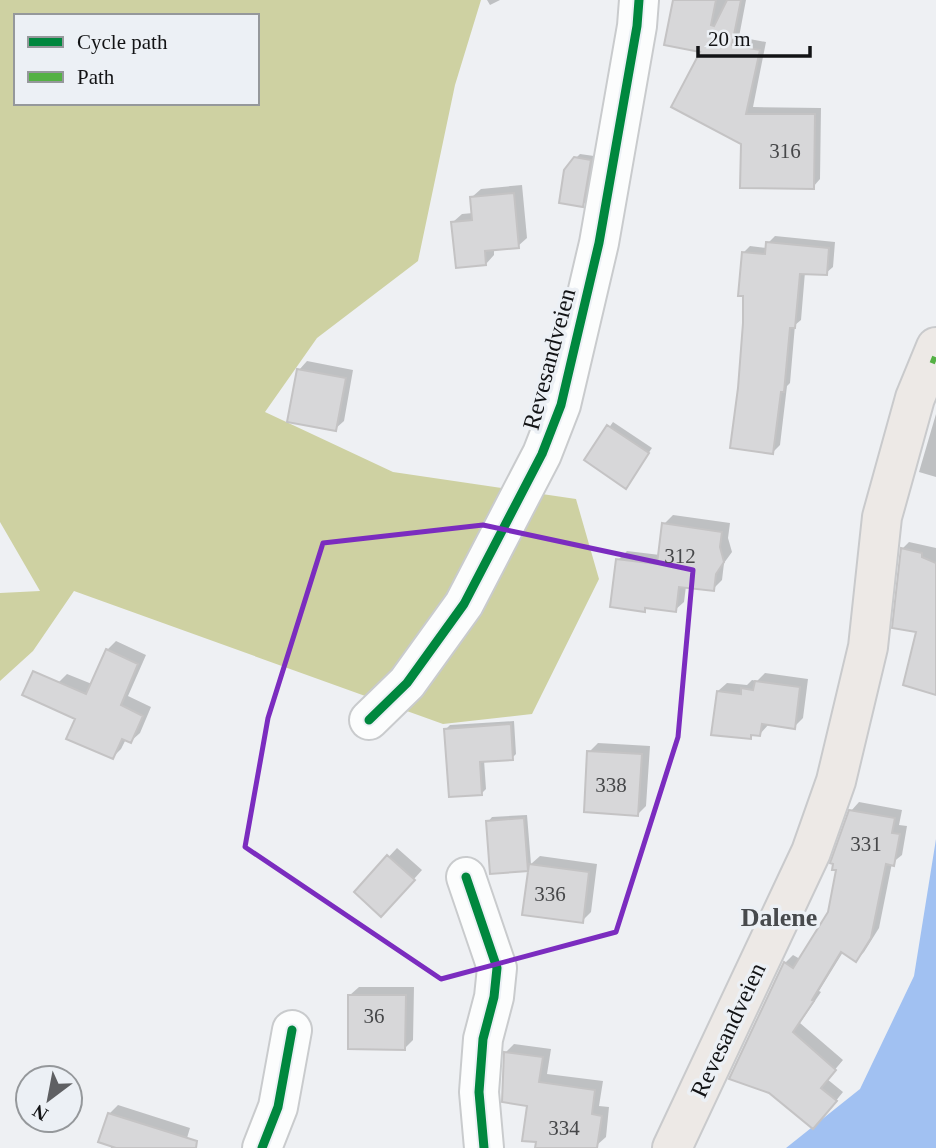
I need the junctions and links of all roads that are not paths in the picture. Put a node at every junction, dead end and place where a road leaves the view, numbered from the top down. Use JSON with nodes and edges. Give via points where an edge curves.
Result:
{"nodes":[{"id":1,"x":639,"y":0,"type":"edge"},
{"id":2,"x":936,"y":347,"type":"edge"},
{"id":3,"x":369,"y":720,"type":"dead end"},
{"id":4,"x":466,"y":877,"type":"dead end"},
{"id":5,"x":292,"y":1030,"type":"dead end"},
{"id":6,"x":262,"y":1148,"type":"edge"},
{"id":7,"x":484,"y":1148,"type":"edge"},
{"id":8,"x":672,"y":1148,"type":"edge"}],
"edges":[{"from":1,"to":3,"type":"street","name":"Revesandveien","via":[[599,243],[561,405],[542,454],[464,604],[407,682]]},
{"from":2,"to":8,"type":"main road","name":"Revesandveien","via":[[915,398],[882,517],[868,647],[836,781],[811,852]]},
{"from":4,"to":7,"type":"street","via":[[496,968],[479,1092]]},
{"from":5,"to":6,"type":"street","via":[[278,1107]]}]}
